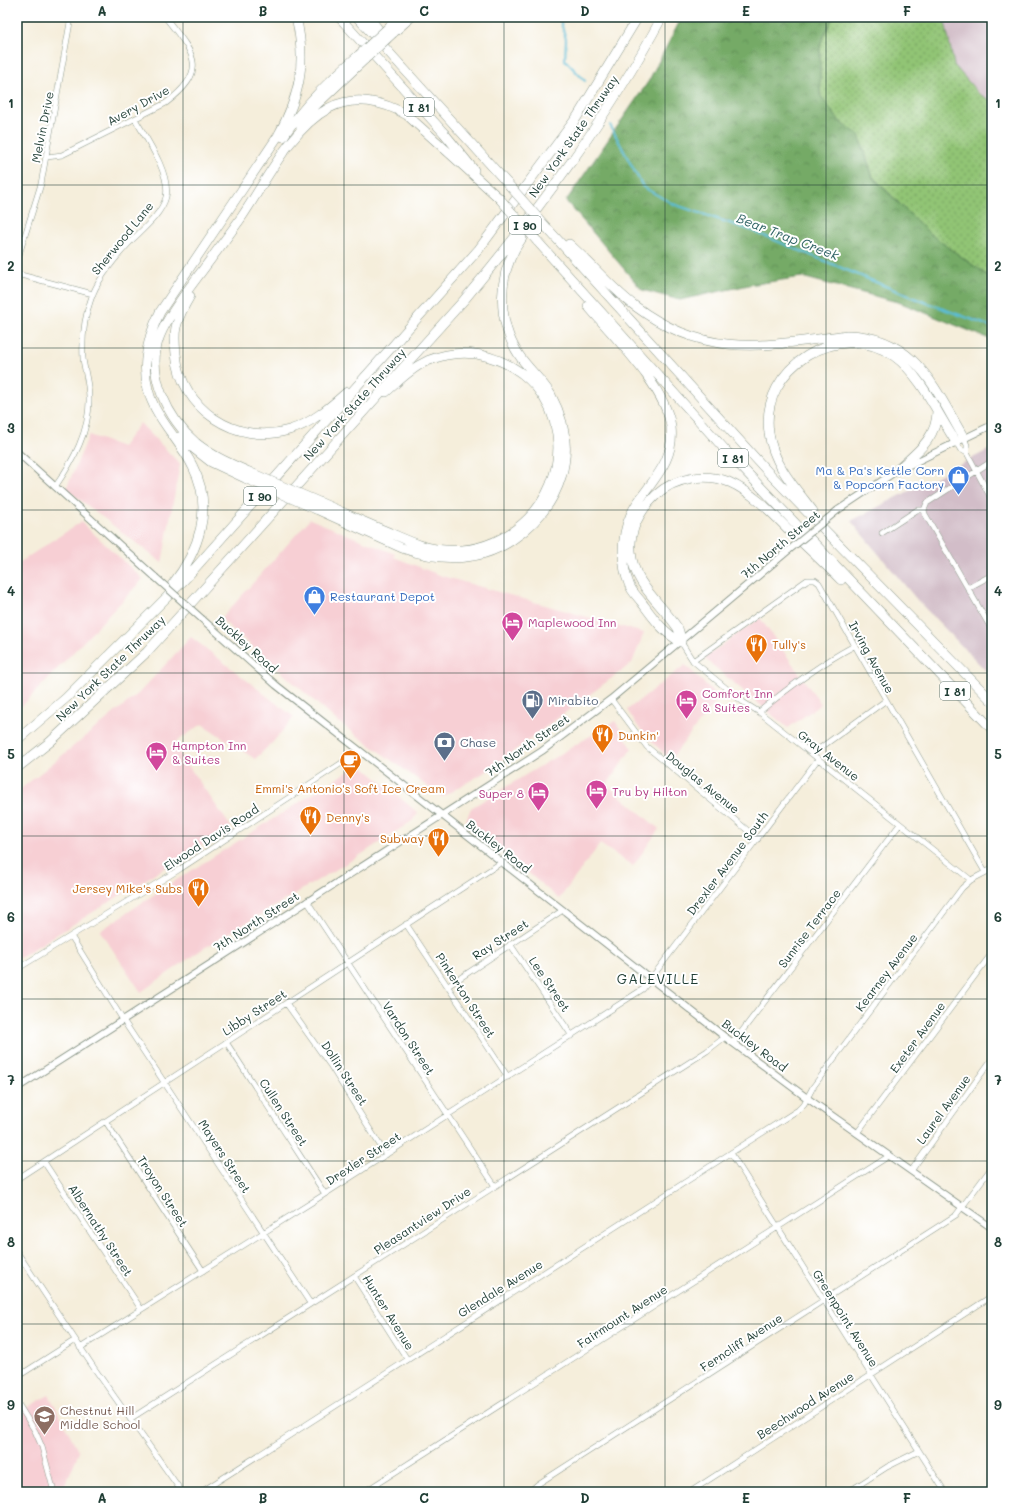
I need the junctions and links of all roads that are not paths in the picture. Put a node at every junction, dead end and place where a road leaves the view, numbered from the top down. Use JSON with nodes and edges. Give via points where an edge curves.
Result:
{"nodes":[{"id":1,"x":71,"y":17,"type":"edge"},
{"id":2,"x":165,"y":17,"type":"edge"},
{"id":3,"x":296,"y":17,"type":"edge"},
{"id":4,"x":338,"y":17,"type":"edge"},
{"id":5,"x":357,"y":17,"type":"edge"},
{"id":6,"x":369,"y":17,"type":"edge"},
{"id":7,"x":400,"y":17,"type":"edge"},
{"id":8,"x":411,"y":17,"type":"edge"},
{"id":9,"x":638,"y":17,"type":"edge"},
{"id":10,"x":662,"y":17,"type":"edge"},
{"id":11,"x":391,"y":30,"type":"junction"},
{"id":12,"x":362,"y":57,"type":"junction"},
{"id":13,"x":420,"y":87,"type":"junction"},
{"id":14,"x":135,"y":119,"type":"junction"},
{"id":15,"x":47,"y":157,"type":"junction"},
{"id":16,"x":573,"y":161,"type":"junction"},
{"id":17,"x":258,"y":166,"type":"junction"},
{"id":18,"x":270,"y":174,"type":"junction"},
{"id":19,"x":498,"y":198,"type":"junction"},
{"id":20,"x":547,"y":228,"type":"junction"},
{"id":21,"x":215,"y":253,"type":"junction"},
{"id":22,"x":554,"y":259,"type":"junction"},
{"id":23,"x":17,"y":261,"type":"edge"},
{"id":24,"x":17,"y":274,"type":"edge"},
{"id":25,"x":93,"y":294,"type":"junction"},
{"id":26,"x":376,"y":366,"type":"junction"},
{"id":27,"x":937,"y":411,"type":"junction"},
{"id":28,"x":361,"y":414,"type":"junction"},
{"id":29,"x":162,"y":420,"type":"junction"},
{"id":30,"x":992,"y":425,"type":"edge"},
{"id":31,"x":964,"y":438,"type":"junction"},
{"id":32,"x":956,"y":442,"type":"junction"},
{"id":33,"x":17,"y":452,"type":"edge"},
{"id":34,"x":967,"y":453,"type":"junction"},
{"id":35,"x":992,"y":461,"type":"edge"},
{"id":36,"x":895,"y":472,"type":"junction"},
{"id":37,"x":977,"y":472,"type":"junction"},
{"id":38,"x":248,"y":476,"type":"junction"},
{"id":39,"x":55,"y":487,"type":"junction"},
{"id":40,"x":992,"y":500,"type":"edge"},
{"id":41,"x":317,"y":506,"type":"junction"},
{"id":42,"x":924,"y":510,"type":"junction"},
{"id":43,"x":882,"y":533,"type":"dead end"},
{"id":44,"x":841,"y":547,"type":"junction"},
{"id":45,"x":992,"y":575,"type":"edge"},
{"id":46,"x":968,"y":588,"type":"junction"},
{"id":47,"x":141,"y":624,"type":"junction"},
{"id":48,"x":992,"y":630,"type":"edge"},
{"id":49,"x":681,"y":642,"type":"junction"},
{"id":50,"x":854,"y":646,"type":"junction"},
{"id":51,"x":918,"y":653,"type":"junction"},
{"id":52,"x":693,"y":660,"type":"junction"},
{"id":53,"x":611,"y":699,"type":"junction"},
{"id":54,"x":885,"y":701,"type":"junction"},
{"id":55,"x":992,"y":701,"type":"edge"},
{"id":56,"x":759,"y":712,"type":"junction"},
{"id":57,"x":992,"y":728,"type":"edge"},
{"id":58,"x":17,"y":740,"type":"edge"},
{"id":59,"x":360,"y":751,"type":"junction"},
{"id":60,"x":812,"y":754,"type":"junction"},
{"id":61,"x":818,"y":759,"type":"junction"},
{"id":62,"x":17,"y":768,"type":"edge"},
{"id":63,"x":442,"y":815,"type":"junction"},
{"id":64,"x":900,"y":824,"type":"junction"},
{"id":65,"x":758,"y":839,"type":"junction"},
{"id":66,"x":502,"y":862,"type":"junction"},
{"id":67,"x":992,"y":869,"type":"edge"},
{"id":68,"x":984,"y":872,"type":"junction"},
{"id":69,"x":970,"y":880,"type":"junction"},
{"id":70,"x":307,"y":901,"type":"junction"},
{"id":71,"x":563,"y":910,"type":"junction"},
{"id":72,"x":406,"y":924,"type":"junction"},
{"id":73,"x":71,"y":936,"type":"junction"},
{"id":74,"x":510,"y":944,"type":"junction"},
{"id":75,"x":992,"y":953,"type":"edge"},
{"id":76,"x":348,"y":962,"type":"junction"},
{"id":77,"x":17,"y":969,"type":"edge"},
{"id":78,"x":652,"y":979,"type":"junction"},
{"id":79,"x":448,"y":986,"type":"junction"},
{"id":80,"x":286,"y":1003,"type":"junction"},
{"id":81,"x":123,"y":1020,"type":"junction"},
{"id":82,"x":572,"y":1036,"type":"junction"},
{"id":83,"x":725,"y":1037,"type":"junction"},
{"id":84,"x":226,"y":1042,"type":"junction"},
{"id":85,"x":734,"y":1043,"type":"junction"},
{"id":86,"x":992,"y":1059,"type":"edge"},
{"id":87,"x":508,"y":1077,"type":"junction"},
{"id":88,"x":165,"y":1082,"type":"junction"},
{"id":89,"x":17,"y":1088,"type":"edge"},
{"id":90,"x":807,"y":1098,"type":"junction"},
{"id":91,"x":448,"y":1115,"type":"junction"},
{"id":92,"x":106,"y":1122,"type":"junction"},
{"id":93,"x":857,"y":1133,"type":"junction"},
{"id":94,"x":731,"y":1153,"type":"junction"},
{"id":95,"x":386,"y":1156,"type":"junction"},
{"id":96,"x":889,"y":1156,"type":"junction"},
{"id":97,"x":44,"y":1162,"type":"junction"},
{"id":98,"x":992,"y":1167,"type":"edge"},
{"id":99,"x":911,"y":1171,"type":"junction"},
{"id":100,"x":17,"y":1179,"type":"edge"},
{"id":101,"x":495,"y":1186,"type":"junction"},
{"id":102,"x":325,"y":1194,"type":"junction"},
{"id":103,"x":963,"y":1207,"type":"junction"},
{"id":104,"x":778,"y":1227,"type":"junction"},
{"id":105,"x":992,"y":1228,"type":"edge"},
{"id":106,"x":263,"y":1233,"type":"junction"},
{"id":107,"x":17,"y":1252,"type":"edge"},
{"id":108,"x":203,"y":1271,"type":"junction"},
{"id":109,"x":354,"y":1276,"type":"junction"},
{"id":110,"x":992,"y":1296,"type":"edge"},
{"id":111,"x":824,"y":1300,"type":"junction"},
{"id":112,"x":310,"y":1303,"type":"junction"},
{"id":113,"x":141,"y":1309,"type":"junction"},
{"id":114,"x":75,"y":1340,"type":"junction"},
{"id":115,"x":80,"y":1348,"type":"junction"},
{"id":116,"x":406,"y":1360,"type":"junction"},
{"id":117,"x":870,"y":1375,"type":"junction"},
{"id":118,"x":17,"y":1376,"type":"edge"},
{"id":119,"x":17,"y":1402,"type":"edge"},
{"id":120,"x":130,"y":1419,"type":"junction"},
{"id":121,"x":919,"y":1451,"type":"junction"},
{"id":122,"x":54,"y":1492,"type":"edge"},
{"id":123,"x":182,"y":1492,"type":"edge"},
{"id":124,"x":201,"y":1492,"type":"edge"},
{"id":125,"x":364,"y":1492,"type":"edge"},
{"id":126,"x":529,"y":1492,"type":"edge"},
{"id":127,"x":690,"y":1492,"type":"edge"},
{"id":128,"x":848,"y":1492,"type":"edge"},
{"id":129,"x":945,"y":1492,"type":"edge"}],
"edges":[{"from":1,"to":15,"type":"street","name":"Melvin Drive"},
{"from":2,"to":14,"type":"street","name":"Avery Drive","via":[[192,55],[192,74],[182,92]]},
{"from":3,"to":17,"type":"highway","via":[[301,37],[300,82],[289,116]]},
{"from":4,"to":19,"type":"highway","number":"I 81"},
{"from":5,"to":13,"type":"highway","number":"I 81"},
{"from":6,"to":13,"type":"highway"},
{"from":7,"to":11,"type":"highway"},
{"from":8,"to":11,"type":"highway"},
{"from":9,"to":26,"type":"highway","name":"New York State Thruway","number":"I 90","via":[[577,118],[484,243]]},
{"from":10,"to":16,"type":"highway","name":"New York State Thruway","number":"I 90","via":[[617,97]]},
{"from":11,"to":12,"type":"highway","bridge":true},
{"from":12,"to":17,"type":"highway","via":[[312,98]]},
{"from":12,"to":18,"type":"highway","via":[[314,106],[297,128]]},
{"from":13,"to":20,"type":"highway","number":"I 81","bridge":true},
{"from":14,"to":15,"type":"street","name":"Avery Drive","via":[[62,155]]},
{"from":14,"to":25,"type":"street","name":"Sherwood Lane","via":[[160,165],[166,182],[166,198],[162,208],[116,258]]},
{"from":15,"to":23,"type":"street","name":"Melvin Drive","via":[[29,228]]},
{"from":16,"to":28,"type":"highway","name":"New York State Thruway","number":"I 90","via":[[513,241],[464,300]]},
{"from":16,"to":41,"type":"highway","via":[[516,246],[508,267],[501,302],[505,325],[512,343],[519,356],[550,394],[563,426],[565,460],[561,480],[545,511],[523,533],[493,551],[478,556],[443,558],[402,548]]},
{"from":17,"to":29,"type":"highway","via":[[160,312],[153,328],[146,355],[146,375],[155,408]]},
{"from":18,"to":19,"type":"highway","via":[[293,140],[314,117],[343,103],[372,102],[388,105],[406,115]]},
{"from":18,"to":21,"type":"highway"},
{"from":19,"to":22,"type":"highway","number":"I 81","bridge":true},
{"from":20,"to":31,"type":"highway","via":[[584,257],[635,306],[659,322],[694,338],[744,346],[860,335],[890,344],[905,353],[922,371]]},
{"from":20,"to":44,"type":"highway","number":"I 81","via":[[768,472]]},
{"from":21,"to":26,"type":"highway","via":[[182,311],[174,341],[181,377],[190,394],[207,414],[222,424],[240,431],[258,434],[289,430],[324,411]]},
{"from":21,"to":38,"type":"highway","via":[[165,325],[156,353],[156,372],[166,406],[185,432],[209,452]]},
{"from":22,"to":49,"type":"highway","via":[[566,280],[660,394],[669,413],[672,429],[669,453],[658,477],[632,512],[626,529],[623,559],[632,590],[668,635]]},
{"from":22,"to":51,"type":"highway","number":"I 81","via":[[729,454]]},
{"from":24,"to":25,"type":"street"},
{"from":25,"to":39,"type":"street","name":"Sherwood Lane","via":[[85,320],[83,344],[89,398],[86,422],[76,454]]},
{"from":26,"to":47,"type":"highway","name":"New York State Thruway","number":"I 90","via":[[187,577]]},
{"from":27,"to":32,"type":"highway"},
{"from":27,"to":36,"type":"highway","via":[[937,420],[931,437]]},
{"from":27,"to":44,"type":"highway","via":[[908,368],[895,357],[870,345],[848,342],[828,345],[809,353],[781,380],[770,406],[768,421],[774,452],[781,468]]},
{"from":28,"to":41,"type":"highway","via":[[410,371],[426,362],[455,354],[471,354],[500,361],[516,369],[529,380],[541,393],[550,410],[556,425],[558,443],[558,461],[554,478],[540,505],[520,526],[507,536],[476,548],[430,548]]},
{"from":28,"to":62,"type":"highway","name":"New York State Thruway","number":"I 90","via":[[146,652],[61,732]]},
{"from":29,"to":38,"type":"highway","via":[[200,455],[222,468]]},
{"from":29,"to":47,"type":"highway","via":[[194,467],[203,504],[202,522],[196,546],[185,568]]},
{"from":30,"to":31,"type":"street","name":"7th North Street"},
{"from":31,"to":32,"type":"street","name":"7th North Street"},
{"from":31,"to":34,"type":"street"},
{"from":32,"to":34,"type":"street","via":[[960,449]]},
{"from":32,"to":36,"type":"street","name":"7th North Street"},
{"from":33,"to":39,"type":"street","name":"Buckley Road"},
{"from":34,"to":37,"type":"street"},
{"from":35,"to":37,"type":"street"},
{"from":36,"to":49,"type":"street","name":"7th North Street","bridge":true,"via":[[838,510]]},
{"from":37,"to":40,"type":"street"},
{"from":37,"to":42,"type":"street","via":[[927,503]]},
{"from":38,"to":41,"type":"highway","bridge":true},
{"from":39,"to":59,"type":"street","name":"Buckley Road","bridge":true,"via":[[276,685]]},
{"from":42,"to":43,"type":"street","via":[[917,510]]},
{"from":42,"to":46,"type":"street"},
{"from":44,"to":55,"type":"highway","number":"I 81"},
{"from":45,"to":46,"type":"street"},
{"from":46,"to":48,"type":"street"},
{"from":47,"to":58,"type":"highway","name":"New York State Thruway","number":"I 90","via":[[66,698]]},
{"from":49,"to":51,"type":"highway","via":[[678,628],[644,588],[637,574],[631,550],[633,532],[648,502],[658,493],[677,481],[707,478],[730,482],[754,498]]},
{"from":49,"to":52,"type":"street","name":"Gray Avenue"},
{"from":49,"to":53,"type":"street","name":"7th North Street"},
{"from":50,"to":52,"type":"street","name":"Irving Avenue","via":[[818,583],[810,579]]},
{"from":50,"to":54,"type":"street","name":"Irving Avenue"},
{"from":50,"to":56,"type":"street","via":[[833,658]]},
{"from":51,"to":57,"type":"highway","number":"I 81"},
{"from":52,"to":56,"type":"street","name":"Gray Avenue","via":[[742,702]]},
{"from":53,"to":63,"type":"street","name":"7th North Street","via":[[542,751]]},
{"from":53,"to":65,"type":"street","name":"Douglas Avenue","via":[[660,760]]},
{"from":54,"to":60,"type":"street"},
{"from":54,"to":68,"type":"street","name":"Irving Avenue"},
{"from":56,"to":60,"type":"street","name":"Gray Avenue"},
{"from":59,"to":63,"type":"street","name":"Buckley Road"},
{"from":59,"to":73,"type":"street","name":"Elwood Davis Road","via":[[180,869]]},
{"from":60,"to":61,"type":"street","name":"Gray Avenue"},
{"from":61,"to":64,"type":"street","name":"Gray Avenue"},
{"from":61,"to":65,"type":"street","name":"Drexler Avenue South"},
{"from":63,"to":66,"type":"street","name":"Buckley Road"},
{"from":63,"to":70,"type":"street","name":"7th North Street"},
{"from":64,"to":69,"type":"street","name":"Gray Avenue"},
{"from":64,"to":85,"type":"street","name":"Sunrise Terrace"},
{"from":65,"to":78,"type":"street","name":"Drexler Avenue South"},
{"from":66,"to":71,"type":"street","name":"Buckley Road"},
{"from":66,"to":72,"type":"street","name":"Libby Street"},
{"from":67,"to":68,"type":"street","name":"Kearney Avenue"},
{"from":68,"to":69,"type":"street","name":"Kearney Avenue"},
{"from":69,"to":90,"type":"street","name":"Kearney Avenue","via":[[862,1021]]},
{"from":70,"to":76,"type":"street","name":"Vardon Street"},
{"from":70,"to":81,"type":"street","name":"7th North Street"},
{"from":71,"to":74,"type":"street","name":"Ray Street"},
{"from":71,"to":78,"type":"street","name":"Buckley Road"},
{"from":72,"to":76,"type":"street","name":"Libby Street"},
{"from":72,"to":79,"type":"street","name":"Pinkerton Street"},
{"from":73,"to":77,"type":"street","name":"Elwood Davis Road"},
{"from":73,"to":81,"type":"street"},
{"from":74,"to":79,"type":"street","name":"Ray Street"},
{"from":74,"to":82,"type":"street","name":"Lee Street"},
{"from":75,"to":93,"type":"street","name":"Exeter Avenue"},
{"from":76,"to":80,"type":"street","name":"Libby Street"},
{"from":76,"to":91,"type":"street","name":"Vardon Street"},
{"from":78,"to":82,"type":"street","name":"Drexler Street","via":[[643,989]]},
{"from":78,"to":83,"type":"street","name":"Buckley Road"},
{"from":79,"to":87,"type":"street","name":"Pinkerton Street"},
{"from":80,"to":84,"type":"street","name":"Libby Street"},
{"from":80,"to":95,"type":"street","name":"Dollin Street","via":[[330,1065]]},
{"from":81,"to":88,"type":"street","name":"Mayers Street"},
{"from":81,"to":89,"type":"street","name":"7th North Street"},
{"from":82,"to":87,"type":"street","name":"Drexler Street"},
{"from":83,"to":85,"type":"street","name":"Buckley Road"},
{"from":83,"to":101,"type":"street","name":"Pleasantview Drive"},
{"from":84,"to":88,"type":"street","name":"Libby Street"},
{"from":84,"to":102,"type":"street","name":"Cullen Street"},
{"from":85,"to":90,"type":"street","name":"Buckley Road"},
{"from":86,"to":99,"type":"street","name":"Laurel Avenue"},
{"from":87,"to":91,"type":"street","name":"Drexler Street"},
{"from":88,"to":92,"type":"street","name":"Libby Street"},
{"from":88,"to":106,"type":"street","name":"Mayers Street"},
{"from":90,"to":93,"type":"street","name":"Buckley Road"},
{"from":90,"to":94,"type":"street","name":"Glendale Avenue","via":[[798,1110]]},
{"from":91,"to":95,"type":"street","name":"Drexler Street"},
{"from":91,"to":101,"type":"street","name":"Vardon Street"},
{"from":92,"to":97,"type":"street","name":"Libby Street"},
{"from":92,"to":108,"type":"street","name":"Troyon Street"},
{"from":93,"to":96,"type":"street","name":"Buckley Road"},
{"from":94,"to":104,"type":"street","name":"Greenpoint Avenue"},
{"from":94,"to":116,"type":"street","name":"Glendale Avenue"},
{"from":95,"to":102,"type":"street","name":"Drexler Street"},
{"from":96,"to":99,"type":"street","name":"Buckley Road"},
{"from":96,"to":104,"type":"street","name":"Fairmount Avenue"},
{"from":97,"to":100,"type":"street","name":"Libby Street"},
{"from":97,"to":113,"type":"street","name":"Albernathy Street"},
{"from":98,"to":103,"type":"street","name":"Ferncliff Avenue"},
{"from":99,"to":103,"type":"street","name":"Buckley Road"},
{"from":101,"to":109,"type":"street","name":"Pleasantview Drive"},
{"from":102,"to":106,"type":"street","name":"Drexler Street"},
{"from":103,"to":105,"type":"street","name":"Buckley Road"},
{"from":103,"to":111,"type":"street","name":"Ferncliff Avenue","via":[[956,1215]]},
{"from":104,"to":111,"type":"street","name":"Greenpoint Avenue"},
{"from":104,"to":125,"type":"street","name":"Fairmount Avenue"},
{"from":106,"to":108,"type":"street","name":"Drexler Street"},
{"from":106,"to":112,"type":"street","name":"Mayers Street"},
{"from":107,"to":114,"type":"street"},
{"from":108,"to":113,"type":"street","name":"Drexler Street"},
{"from":109,"to":112,"type":"street","name":"Pleasantview Drive"},
{"from":109,"to":116,"type":"street","name":"Hunter Avenue"},
{"from":110,"to":117,"type":"street","name":"Beechwood Avenue"},
{"from":111,"to":117,"type":"street","name":"Greenpoint Avenue"},
{"from":111,"to":126,"type":"street","name":"Ferncliff Avenue"},
{"from":112,"to":120,"type":"street","name":"Pleasantview Drive"},
{"from":113,"to":115,"type":"street","name":"Drexler Street"},
{"from":114,"to":115,"type":"street"},
{"from":114,"to":118,"type":"street"},
{"from":115,"to":120,"type":"street"},
{"from":116,"to":124,"type":"street","name":"Glendale Avenue"},
{"from":117,"to":121,"type":"street","name":"Greenpoint Avenue"},
{"from":117,"to":127,"type":"street","name":"Beechwood Avenue"},
{"from":119,"to":122,"type":"street","via":[[42,1447]]},
{"from":120,"to":123,"type":"street"},
{"from":121,"to":128,"type":"street","via":[[887,1467]]},
{"from":121,"to":129,"type":"street","name":"Greenpoint Avenue"}]}
